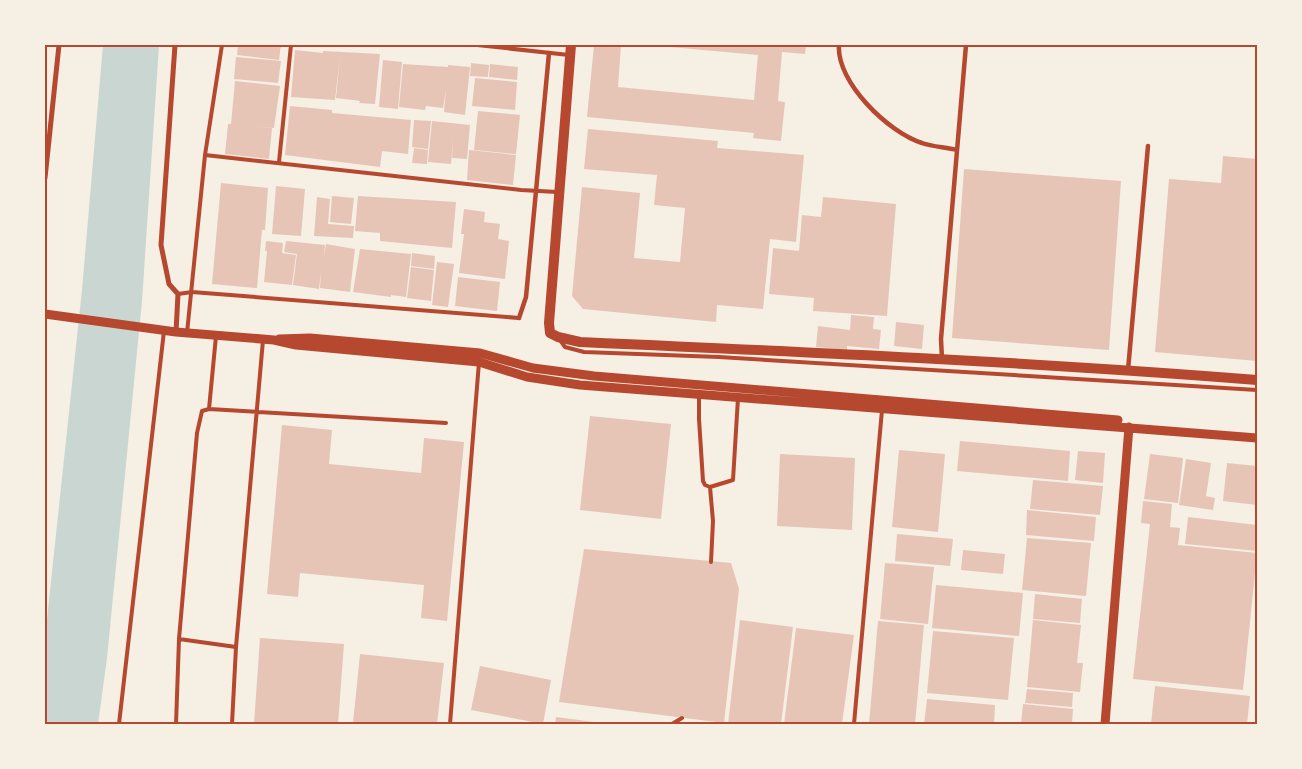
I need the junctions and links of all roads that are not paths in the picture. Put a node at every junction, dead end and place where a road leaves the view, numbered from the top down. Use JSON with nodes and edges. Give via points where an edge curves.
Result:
{"nodes":[{"id":1,"x":59,"y":45,"type":"edge"},
{"id":2,"x":175,"y":45,"type":"edge"},
{"id":3,"x":222,"y":45,"type":"edge"},
{"id":4,"x":291,"y":45,"type":"edge"},
{"id":5,"x":477,"y":45,"type":"edge"},
{"id":6,"x":839,"y":45,"type":"edge"},
{"id":7,"x":966,"y":45,"type":"edge"},
{"id":8,"x":570,"y":50,"type":"edge"},
{"id":9,"x":549,"y":53,"type":"junction"},
{"id":10,"x":1148,"y":146,"type":"dead end"},
{"id":11,"x":957,"y":150,"type":"junction"},
{"id":12,"x":205,"y":155,"type":"junction"},
{"id":13,"x":279,"y":162,"type":"junction"},
{"id":14,"x":45,"y":178,"type":"edge"},
{"id":15,"x":535,"y":191,"type":"junction"},
{"id":16,"x":560,"y":192,"type":"junction"},
{"id":17,"x":192,"y":292,"type":"junction"},
{"id":18,"x":178,"y":294,"type":"junction"},
{"id":19,"x":45,"y":314,"type":"edge"},
{"id":20,"x":519,"y":318,"type":"joint"},
{"id":21,"x":160,"y":330,"type":"junction"},
{"id":22,"x":176,"y":332,"type":"junction"},
{"id":23,"x":187,"y":333,"type":"junction"},
{"id":24,"x":216,"y":336,"type":"junction"},
{"id":25,"x":558,"y":337,"type":"junction"},
{"id":26,"x":264,"y":339,"type":"junction"},
{"id":27,"x":274,"y":340,"type":"junction"},
{"id":28,"x":942,"y":359,"type":"junction"},
{"id":29,"x":479,"y":362,"type":"junction"},
{"id":30,"x":1128,"y":370,"type":"junction"},
{"id":31,"x":1257,"y":380,"type":"edge"},
{"id":32,"x":1257,"y":390,"type":"edge"},
{"id":33,"x":699,"y":395,"type":"junction"},
{"id":34,"x":738,"y":398,"type":"junction"},
{"id":35,"x":882,"y":408,"type":"junction"},
{"id":36,"x":209,"y":409,"type":"junction"},
{"id":37,"x":257,"y":412,"type":"junction"},
{"id":38,"x":446,"y":422,"type":"dead end"},
{"id":39,"x":1129,"y":427,"type":"junction"},
{"id":40,"x":1257,"y":432,"type":"edge"},
{"id":41,"x":1257,"y":438,"type":"edge"},
{"id":42,"x":710,"y":487,"type":"junction"},
{"id":43,"x":711,"y":562,"type":"dead end"},
{"id":44,"x":179,"y":639,"type":"junction"},
{"id":45,"x":236,"y":647,"type":"junction"},
{"id":46,"x":682,"y":718,"type":"dead end"},
{"id":47,"x":119,"y":724,"type":"edge"},
{"id":48,"x":176,"y":724,"type":"edge"},
{"id":49,"x":232,"y":724,"type":"edge"},
{"id":50,"x":450,"y":724,"type":"edge"},
{"id":51,"x":672,"y":724,"type":"edge"},
{"id":52,"x":854,"y":724,"type":"edge"},
{"id":53,"x":1104,"y":724,"type":"edge"}],
"edges":[{"from":1,"to":14,"type":"street"},
{"from":2,"to":18,"type":"street","via":[[161,245],[169,284]]},
{"from":3,"to":12,"type":"lane"},
{"from":4,"to":13,"type":"lane"},
{"from":5,"to":9,"type":"lane"},
{"from":6,"to":11,"type":"street","via":[[838,54],[847,78],[867,105],[892,127],[921,143]]},
{"from":7,"to":11,"type":"street"},
{"from":8,"to":9,"type":"lane"},
{"from":8,"to":16,"type":"main road"},
{"from":9,"to":15,"type":"street"},
{"from":10,"to":30,"type":"street"},
{"from":11,"to":28,"type":"street","via":[[941,338]]},
{"from":12,"to":13,"type":"lane"},
{"from":12,"to":17,"type":"lane"},
{"from":13,"to":15,"type":"lane"},
{"from":15,"to":16,"type":"lane"},
{"from":15,"to":20,"type":"street","via":[[526,297]]},
{"from":16,"to":25,"type":"main road","via":[[549,323],[550,332]]},
{"from":17,"to":18,"type":"lane"},
{"from":17,"to":20,"type":"lane"},
{"from":17,"to":23,"type":"lane"},
{"from":18,"to":22,"type":"street"},
{"from":19,"to":21,"type":"street"},
{"from":21,"to":22,"type":"street"},
{"from":21,"to":47,"type":"lane"},
{"from":22,"to":23,"type":"street"},
{"from":23,"to":24,"type":"street"},
{"from":24,"to":26,"type":"street"},
{"from":24,"to":36,"type":"lane"},
{"from":25,"to":28,"type":"main road","via":[[580,342]]},
{"from":25,"to":32,"type":"lane","via":[[564,346],[584,352],[719,357]]},
{"from":26,"to":27,"type":"street"},
{"from":26,"to":37,"type":"lane"},
{"from":27,"to":29,"type":"street","via":[[296,345]]},
{"from":27,"to":40,"type":"street","via":[[310,338],[480,353],[533,368],[594,376]]},
{"from":28,"to":30,"type":"main road"},
{"from":29,"to":33,"type":"street","via":[[527,377],[580,385]]},
{"from":29,"to":50,"type":"lane"},
{"from":30,"to":31,"type":"main road"},
{"from":33,"to":34,"type":"street"},
{"from":33,"to":42,"type":"lane","via":[[703,481]]},
{"from":34,"to":35,"type":"street"},
{"from":34,"to":42,"type":"lane","via":[[733,480]]},
{"from":35,"to":39,"type":"street"},
{"from":35,"to":52,"type":"lane"},
{"from":36,"to":37,"type":"lane"},
{"from":36,"to":44,"type":"lane","via":[[201,412],[198,433]]},
{"from":37,"to":38,"type":"lane"},
{"from":37,"to":45,"type":"lane"},
{"from":39,"to":41,"type":"street"},
{"from":39,"to":53,"type":"street"},
{"from":42,"to":43,"type":"lane","via":[[713,521]]},
{"from":44,"to":45,"type":"lane"},
{"from":44,"to":48,"type":"lane"},
{"from":45,"to":49,"type":"lane"},
{"from":46,"to":51,"type":"lane"}]}
